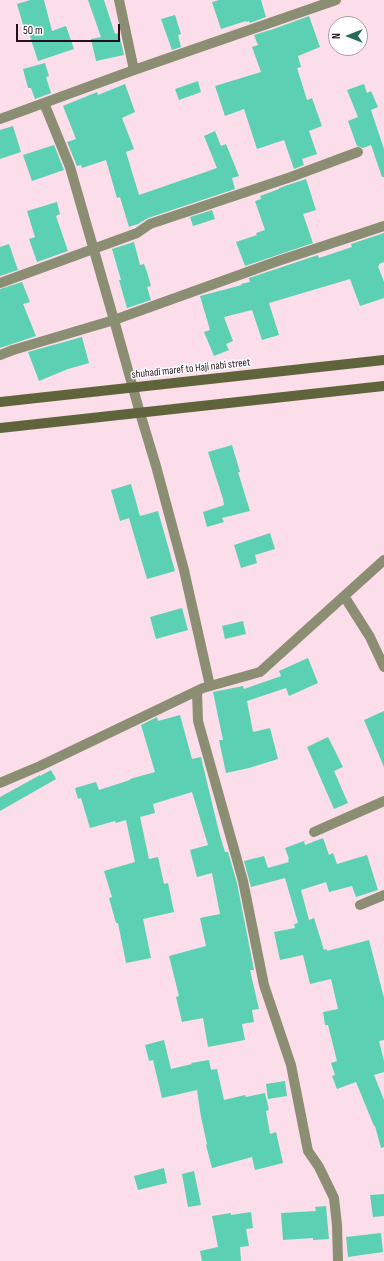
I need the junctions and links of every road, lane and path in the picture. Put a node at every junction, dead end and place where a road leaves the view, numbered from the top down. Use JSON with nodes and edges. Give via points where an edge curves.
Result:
{"nodes":[{"id":1,"x":119,"y":0,"type":"edge"},
{"id":2,"x":336,"y":0,"type":"edge"},
{"id":3,"x":134,"y":70,"type":"junction"},
{"id":4,"x":44,"y":103,"type":"junction"},
{"id":5,"x":0,"y":119,"type":"edge"},
{"id":6,"x":358,"y":152,"type":"dead end"},
{"id":7,"x":384,"y":226,"type":"edge"},
{"id":8,"x":94,"y":249,"type":"junction"},
{"id":9,"x":0,"y":283,"type":"edge"},
{"id":10,"x":114,"y":320,"type":"junction"},
{"id":11,"x":0,"y":355,"type":"edge"},
{"id":12,"x":384,"y":360,"type":"edge"},
{"id":13,"x":384,"y":386,"type":"edge"},
{"id":14,"x":133,"y":388,"type":"junction"},
{"id":15,"x":0,"y":402,"type":"edge"},
{"id":16,"x":140,"y":413,"type":"junction"},
{"id":17,"x":0,"y":428,"type":"edge"},
{"id":18,"x":384,"y":560,"type":"edge"},
{"id":19,"x":344,"y":596,"type":"junction"},
{"id":20,"x":384,"y":667,"type":"edge"},
{"id":21,"x":210,"y":686,"type":"junction"},
{"id":22,"x":197,"y":691,"type":"junction"},
{"id":23,"x":0,"y":783,"type":"edge"},
{"id":24,"x":384,"y":801,"type":"edge"},
{"id":25,"x":314,"y":832,"type":"dead end"},
{"id":26,"x":384,"y":894,"type":"edge"},
{"id":27,"x":360,"y":905,"type":"dead end"},
{"id":28,"x":338,"y":1261,"type":"edge"}],
"edges":[{"from":1,"to":3,"type":"street"},
{"from":2,"to":3,"type":"street"},
{"from":3,"to":4,"type":"street"},
{"from":4,"to":5,"type":"street"},
{"from":4,"to":8,"type":"street","via":[[70,167]]},
{"from":6,"to":8,"type":"street","via":[[150,224],[137,233]]},
{"from":7,"to":10,"type":"street"},
{"from":8,"to":9,"type":"street"},
{"from":8,"to":10,"type":"street"},
{"from":10,"to":11,"type":"street"},
{"from":10,"to":14,"type":"street"},
{"from":12,"to":14,"type":"main road","name":"shuhadi maref to Haji nabi street"},
{"from":13,"to":16,"type":"main road"},
{"from":14,"to":15,"type":"main road","name":"shuhadi maref to Haji nabi street"},
{"from":14,"to":16,"type":"street"},
{"from":16,"to":17,"type":"main road"},
{"from":16,"to":21,"type":"street","via":[[184,570]]},
{"from":18,"to":19,"type":"street"},
{"from":19,"to":20,"type":"street","via":[[370,637]]},
{"from":19,"to":21,"type":"street","via":[[260,672]]},
{"from":21,"to":22,"type":"street"},
{"from":22,"to":23,"type":"street"},
{"from":22,"to":28,"type":"street","via":[[198,721],[243,881],[264,984],[291,1065],[308,1150],[334,1198],[338,1225]]},
{"from":24,"to":25,"type":"street"},
{"from":26,"to":27,"type":"street"}]}
